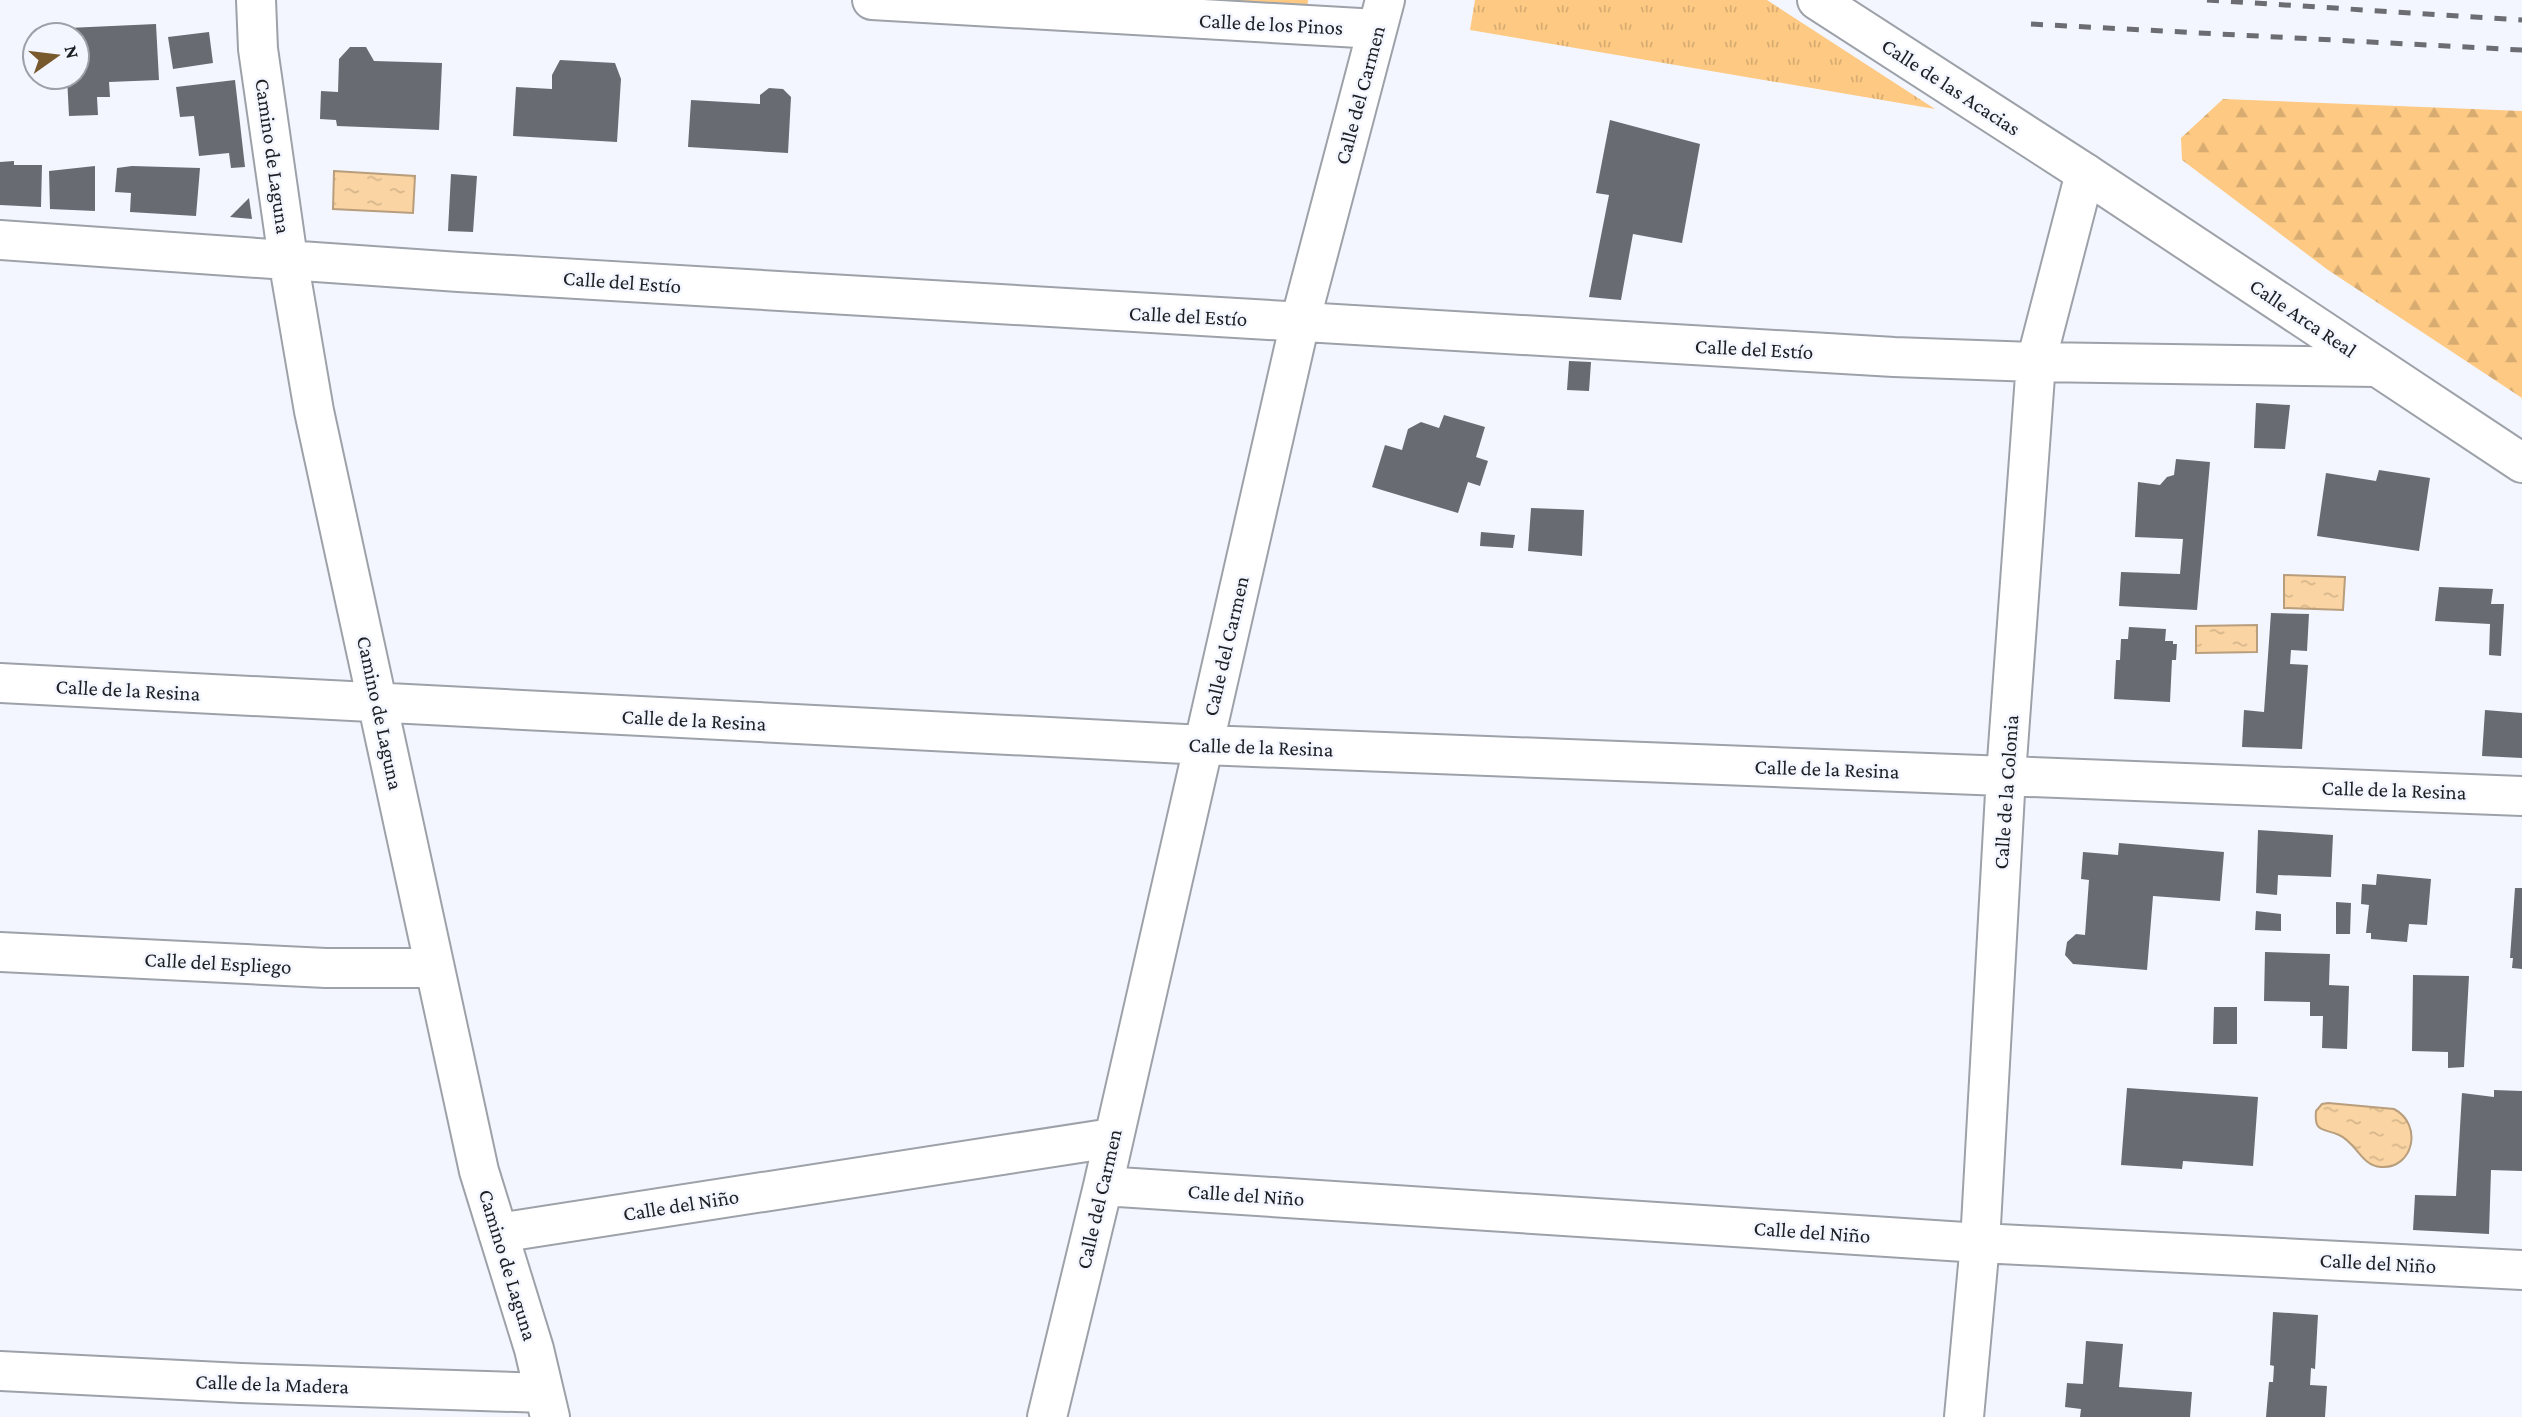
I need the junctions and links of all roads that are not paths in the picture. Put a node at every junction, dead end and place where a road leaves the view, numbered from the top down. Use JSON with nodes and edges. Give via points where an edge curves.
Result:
{"nodes":[{"id":1,"x":256,"y":0,"type":"edge"},
{"id":2,"x":872,"y":0,"type":"edge"},
{"id":3,"x":1817,"y":0,"type":"edge"},
{"id":4,"x":1381,"y":15,"type":"edge"},
{"id":5,"x":2085,"y":173,"type":"junction"},
{"id":6,"x":0,"y":240,"type":"edge"},
{"id":7,"x":288,"y":259,"type":"junction"},
{"id":8,"x":1300,"y":322,"type":"junction"},
{"id":9,"x":2036,"y":362,"type":"junction"},
{"id":10,"x":2377,"y":367,"type":"junction"},
{"id":11,"x":2522,"y":463,"type":"edge"},
{"id":12,"x":0,"y":683,"type":"edge"},
{"id":13,"x":378,"y":704,"type":"junction"},
{"id":14,"x":1204,"y":746,"type":"junction"},
{"id":15,"x":2006,"y":775,"type":"junction"},
{"id":16,"x":2522,"y":796,"type":"edge"},
{"id":17,"x":0,"y":952,"type":"edge"},
{"id":18,"x":435,"y":968,"type":"junction"},
{"id":19,"x":1112,"y":1138,"type":"junction"},
{"id":20,"x":1103,"y":1186,"type":"junction"},
{"id":21,"x":498,"y":1233,"type":"junction"},
{"id":22,"x":1980,"y":1243,"type":"junction"},
{"id":23,"x":2522,"y":1270,"type":"edge"},
{"id":24,"x":0,"y":1371,"type":"edge"},
{"id":25,"x":547,"y":1405,"type":"edge"},
{"id":26,"x":1047,"y":1417,"type":"edge"},
{"id":27,"x":1964,"y":1417,"type":"edge"}],
"edges":[{"from":1,"to":7,"type":"street","name":"Camino de Laguna","via":[[258,49]]},
{"from":2,"to":4,"type":"street","name":"Calle de los Pinos"},
{"from":3,"to":5,"type":"street","name":"Calle de las Acacias"},
{"from":4,"to":8,"type":"street","name":"Calle del Carmen"},
{"from":5,"to":9,"type":"street","name":"Calle de la Colonia"},
{"from":5,"to":10,"type":"street","name":"Calle Arca Real"},
{"from":6,"to":7,"type":"street","name":"Calle del Estío"},
{"from":7,"to":8,"type":"street","name":"Calle del Estío"},
{"from":7,"to":13,"type":"street","name":"Camino de Laguna","via":[[314,411]]},
{"from":8,"to":9,"type":"street","name":"Calle del Estío"},
{"from":8,"to":14,"type":"street","name":"Calle del Carmen"},
{"from":9,"to":10,"type":"street","name":"Calle del Estío"},
{"from":9,"to":15,"type":"street","name":"Calle de la Colonia"},
{"from":10,"to":11,"type":"street","name":"Calle Arca Real"},
{"from":12,"to":13,"type":"street","name":"Calle de la Resina"},
{"from":13,"to":14,"type":"street","name":"Calle de la Resina"},
{"from":13,"to":18,"type":"street","name":"Camino de Laguna"},
{"from":14,"to":15,"type":"street","name":"Calle de la Resina"},
{"from":14,"to":19,"type":"street","name":"Calle del Carmen"},
{"from":15,"to":16,"type":"street","name":"Calle de la Resina"},
{"from":15,"to":22,"type":"street","name":"Calle de la Colonia"},
{"from":17,"to":18,"type":"street","name":"Calle del Espliego","via":[[326,968]]},
{"from":18,"to":21,"type":"street","name":"Camino de Laguna","via":[[479,1171]]},
{"from":19,"to":20,"type":"street","name":"Calle del Carmen"},
{"from":19,"to":21,"type":"street","name":"Calle del Niño"},
{"from":20,"to":22,"type":"street","name":"Calle del Niño"},
{"from":20,"to":26,"type":"street","name":"Calle del Carmen"},
{"from":21,"to":25,"type":"street","name":"Camino de Laguna"},
{"from":22,"to":23,"type":"street","name":"Calle del Niño"},
{"from":22,"to":27,"type":"street","name":"Calle de la Colonia"},
{"from":24,"to":25,"type":"street","name":"Calle de la Madera"}]}
